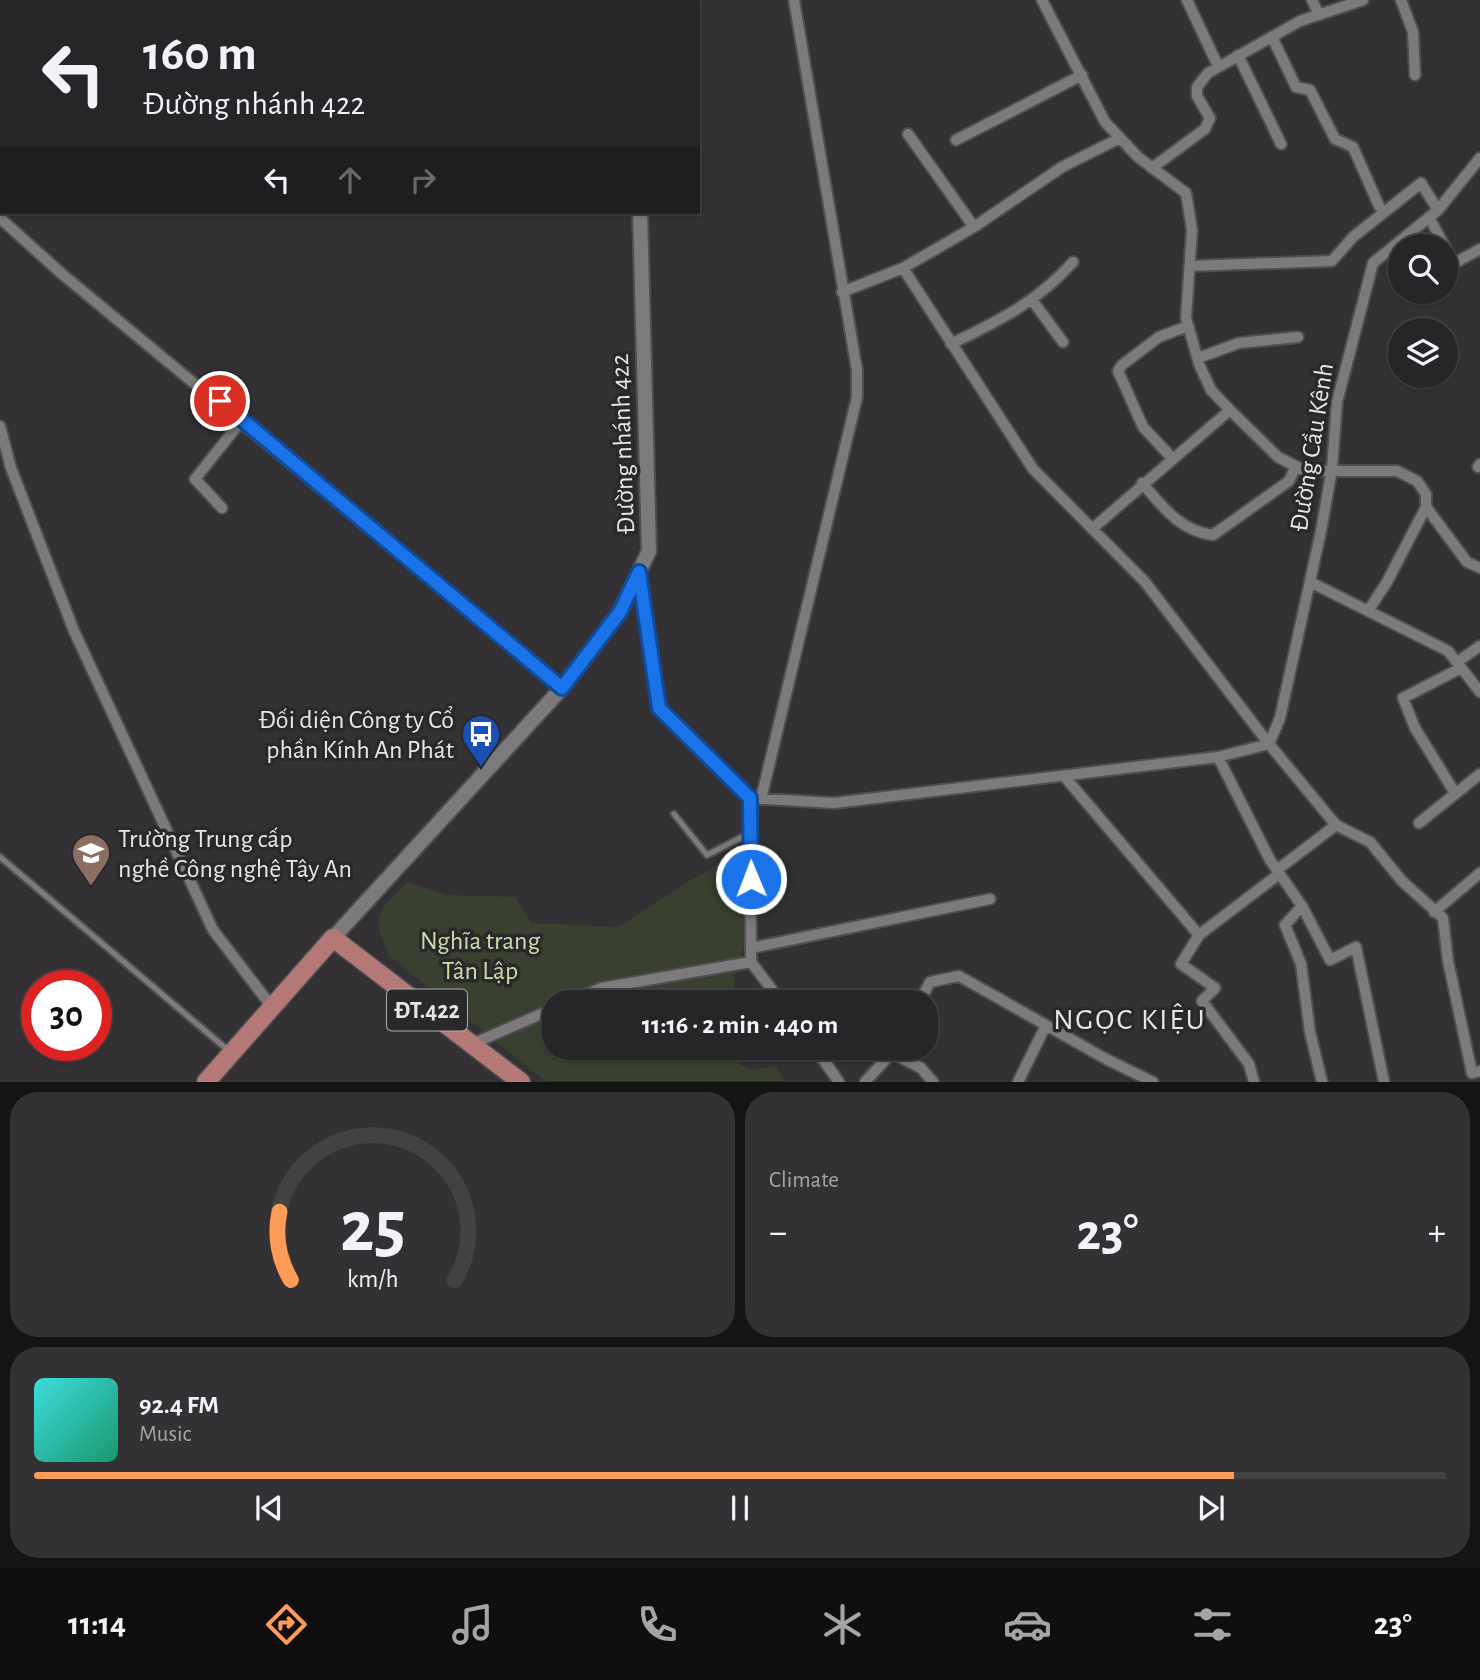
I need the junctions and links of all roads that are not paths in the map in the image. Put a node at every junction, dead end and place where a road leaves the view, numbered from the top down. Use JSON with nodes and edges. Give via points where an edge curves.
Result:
{"nodes":[{"id":1,"x":794,"y":0,"type":"edge"},
{"id":2,"x":1042,"y":0,"type":"edge"},
{"id":3,"x":1187,"y":0,"type":"edge"},
{"id":4,"x":1312,"y":0,"type":"edge"},
{"id":5,"x":1363,"y":0,"type":"edge"},
{"id":6,"x":1401,"y":0,"type":"edge"},
{"id":7,"x":1319,"y":15,"type":"junction"},
{"id":8,"x":1272,"y":37,"type":"junction"},
{"id":9,"x":1238,"y":55,"type":"junction"},
{"id":10,"x":1218,"y":66,"type":"junction"},
{"id":11,"x":1082,"y":75,"type":"junction"},
{"id":12,"x":1415,"y":75,"type":"dead end"},
{"id":13,"x":908,"y":134,"type":"dead end"},
{"id":14,"x":1118,"y":139,"type":"junction"},
{"id":15,"x":957,"y":140,"type":"dead end"},
{"id":16,"x":1281,"y":144,"type":"dead end"},
{"id":17,"x":1480,"y":158,"type":"edge"},
{"id":18,"x":1152,"y":168,"type":"junction"},
{"id":19,"x":1380,"y":206,"type":"dead end"},
{"id":20,"x":1434,"y":213,"type":"junction"},
{"id":21,"x":640,"y":214,"type":"edge"},
{"id":22,"x":0,"y":218,"type":"edge"},
{"id":23,"x":974,"y":227,"type":"junction"},
{"id":24,"x":1441,"y":234,"type":"edge"},
{"id":25,"x":1480,"y":249,"type":"edge"},
{"id":26,"x":1458,"y":261,"type":"edge"},
{"id":27,"x":1073,"y":262,"type":"dead end"},
{"id":28,"x":1190,"y":266,"type":"junction"},
{"id":29,"x":903,"y":268,"type":"junction"},
{"id":30,"x":842,"y":292,"type":"junction"},
{"id":31,"x":1032,"y":300,"type":"junction"},
{"id":32,"x":1188,"y":326,"type":"junction"},
{"id":33,"x":1298,"y":337,"type":"dead end"},
{"id":34,"x":1063,"y":342,"type":"dead end"},
{"id":35,"x":951,"y":344,"type":"junction"},
{"id":36,"x":1198,"y":358,"type":"junction"},
{"id":37,"x":1230,"y":410,"type":"junction"},
{"id":38,"x":242,"y":420,"type":"junction"},
{"id":39,"x":0,"y":426,"type":"edge"},
{"id":40,"x":1172,"y":458,"type":"junction"},
{"id":41,"x":1295,"y":468,"type":"junction"},
{"id":42,"x":1332,"y":469,"type":"junction"},
{"id":43,"x":1142,"y":483,"type":"junction"},
{"id":44,"x":1426,"y":507,"type":"junction"},
{"id":45,"x":222,"y":508,"type":"dead end"},
{"id":46,"x":1092,"y":529,"type":"junction"},
{"id":47,"x":1480,"y":568,"type":"edge"},
{"id":48,"x":639,"y":572,"type":"junction"},
{"id":49,"x":1310,"y":582,"type":"junction"},
{"id":50,"x":1368,"y":611,"type":"junction"},
{"id":51,"x":1480,"y":646,"type":"edge"},
{"id":52,"x":1459,"y":665,"type":"junction"},
{"id":53,"x":562,"y":688,"type":"junction"},
{"id":54,"x":1480,"y":692,"type":"edge"},
{"id":55,"x":1269,"y":744,"type":"junction"},
{"id":56,"x":1217,"y":757,"type":"junction"},
{"id":57,"x":1480,"y":774,"type":"edge"},
{"id":58,"x":1064,"y":776,"type":"junction"},
{"id":59,"x":1455,"y":793,"type":"junction"},
{"id":60,"x":756,"y":798,"type":"junction"},
{"id":61,"x":674,"y":814,"type":"dead end"},
{"id":62,"x":1419,"y":823,"type":"dead end"},
{"id":63,"x":1336,"y":825,"type":"junction"},
{"id":64,"x":750,"y":834,"type":"junction"},
{"id":65,"x":0,"y":857,"type":"edge"},
{"id":66,"x":1278,"y":872,"type":"junction"},
{"id":67,"x":1480,"y":873,"type":"edge"},
{"id":68,"x":990,"y":899,"type":"dead end"},
{"id":69,"x":1301,"y":906,"type":"junction"},
{"id":70,"x":1434,"y":912,"type":"junction"},
{"id":71,"x":1199,"y":935,"type":"junction"},
{"id":72,"x":333,"y":938,"type":"junction"},
{"id":73,"x":751,"y":948,"type":"junction"},
{"id":74,"x":751,"y":962,"type":"junction"},
{"id":75,"x":597,"y":990,"type":"edge"},
{"id":76,"x":772,"y":990,"type":"edge"},
{"id":77,"x":926,"y":990,"type":"edge"},
{"id":78,"x":272,"y":1007,"type":"junction"},
{"id":79,"x":542,"y":1014,"type":"edge"},
{"id":80,"x":1046,"y":1025,"type":"junction"},
{"id":81,"x":472,"y":1044,"type":"junction"},
{"id":82,"x":232,"y":1053,"type":"junction"},
{"id":83,"x":823,"y":1060,"type":"edge"},
{"id":84,"x":885,"y":1060,"type":"edge"},
{"id":85,"x":909,"y":1060,"type":"edge"},
{"id":86,"x":1476,"y":1072,"type":"edge"},
{"id":87,"x":206,"y":1082,"type":"edge"},
{"id":88,"x":521,"y":1082,"type":"edge"},
{"id":89,"x":839,"y":1082,"type":"edge"},
{"id":90,"x":865,"y":1082,"type":"edge"},
{"id":91,"x":933,"y":1082,"type":"edge"},
{"id":92,"x":1017,"y":1082,"type":"edge"},
{"id":93,"x":1153,"y":1082,"type":"edge"},
{"id":94,"x":1254,"y":1082,"type":"edge"},
{"id":95,"x":1322,"y":1082,"type":"edge"},
{"id":96,"x":1384,"y":1082,"type":"edge"}],
"edges":[{"from":1,"to":30,"type":"street"},
{"from":2,"to":11,"type":"street"},
{"from":3,"to":10,"type":"street"},
{"from":4,"to":7,"type":"street"},
{"from":5,"to":7,"type":"street"},
{"from":6,"to":12,"type":"street","via":[[1413,32]]},
{"from":7,"to":8,"type":"street"},
{"from":8,"to":9,"type":"street"},
{"from":8,"to":19,"type":"street","via":[[1296,87],[1310,90],[1335,139],[1353,147]]},
{"from":9,"to":10,"type":"street"},
{"from":9,"to":16,"type":"street"},
{"from":10,"to":18,"type":"street","via":[[1197,87],[1210,118],[1205,129]]},
{"from":11,"to":14,"type":"street"},
{"from":11,"to":15,"type":"street"},
{"from":13,"to":23,"type":"street"},
{"from":14,"to":18,"type":"street"},
{"from":14,"to":23,"type":"street","via":[[1062,167]]},
{"from":17,"to":20,"type":"street","name":"Đường Cầu Kênh"},
{"from":18,"to":28,"type":"street","via":[[1186,193],[1192,230]]},
{"from":20,"to":24,"type":"street"},
{"from":20,"to":28,"type":"street","via":[[1421,183],[1353,237],[1332,261]]},
{"from":20,"to":42,"type":"street","name":"Đường Cầu Kênh","via":[[1373,263],[1337,402]]},
{"from":21,"to":48,"type":"street","name":"Đường nhánh 422","via":[[649,551]]},
{"from":22,"to":38,"type":"street"},
{"from":23,"to":29,"type":"street"},
{"from":25,"to":26,"type":"street"},
{"from":27,"to":31,"type":"street"},
{"from":28,"to":32,"type":"street"},
{"from":29,"to":30,"type":"street"},
{"from":29,"to":35,"type":"street"},
{"from":30,"to":60,"type":"street","via":[[857,370],[857,397]]},
{"from":31,"to":34,"type":"street"},
{"from":31,"to":35,"type":"street"},
{"from":32,"to":36,"type":"street"},
{"from":32,"to":40,"type":"street","via":[[1159,337],[1118,371],[1143,427]]},
{"from":33,"to":36,"type":"street","via":[[1239,343]]},
{"from":35,"to":46,"type":"street","via":[[1033,469]]},
{"from":36,"to":37,"type":"street","via":[[1211,390]]},
{"from":37,"to":40,"type":"street"},
{"from":37,"to":41,"type":"street"},
{"from":38,"to":45,"type":"street","via":[[195,478]]},
{"from":38,"to":53,"type":"street"},
{"from":39,"to":78,"type":"street","via":[[11,468],[75,631],[213,930]]},
{"from":40,"to":43,"type":"street"},
{"from":41,"to":42,"type":"street"},
{"from":41,"to":43,"type":"street","via":[[1289,481],[1213,535],[1193,533]]},
{"from":42,"to":44,"type":"street","via":[[1397,471],[1423,487]]},
{"from":42,"to":49,"type":"street","name":"Đường Cầu Kênh"},
{"from":43,"to":46,"type":"street"},
{"from":44,"to":47,"type":"street","via":[[1467,562]]},
{"from":44,"to":50,"type":"street"},
{"from":46,"to":55,"type":"street","via":[[1145,582]]},
{"from":48,"to":53,"type":"street","name":"Đường nhánh 422","via":[[620,612]]},
{"from":48,"to":60,"type":"street","via":[[659,708]]},
{"from":49,"to":50,"type":"street"},
{"from":49,"to":55,"type":"street","name":"Đường Cầu Kênh","via":[[1280,718]]},
{"from":50,"to":52,"type":"street","via":[[1448,651]]},
{"from":51,"to":52,"type":"street"},
{"from":52,"to":54,"type":"street"},
{"from":52,"to":59,"type":"street","via":[[1403,698],[1415,728]]},
{"from":53,"to":72,"type":"street","name":"Đường nhánh 422"},
{"from":55,"to":56,"type":"street"},
{"from":55,"to":63,"type":"street"},
{"from":56,"to":58,"type":"street"},
{"from":56,"to":66,"type":"street"},
{"from":57,"to":59,"type":"street"},
{"from":58,"to":60,"type":"street","via":[[834,803]]},
{"from":58,"to":71,"type":"street"},
{"from":59,"to":62,"type":"street"},
{"from":60,"to":64,"type":"street"},
{"from":61,"to":64,"type":"lane","via":[[707,855]]},
{"from":63,"to":66,"type":"street"},
{"from":63,"to":70,"type":"street","via":[[1370,842]]},
{"from":64,"to":73,"type":"street"},
{"from":65,"to":82,"type":"lane"},
{"from":66,"to":69,"type":"street"},
{"from":66,"to":71,"type":"street"},
{"from":67,"to":70,"type":"street"},
{"from":68,"to":73,"type":"street"},
{"from":69,"to":95,"type":"street","via":[[1286,925],[1301,964]]},
{"from":69,"to":96,"type":"street","via":[[1330,960],[1356,947]]},
{"from":70,"to":86,"type":"street","via":[[1443,918],[1448,961]]},
{"from":71,"to":94,"type":"street","via":[[1181,964],[1215,988],[1202,1001],[1249,1064]]},
{"from":72,"to":78,"type":"main road"},
{"from":72,"to":81,"type":"main road","number":"ĐT.422"},
{"from":73,"to":74,"type":"street"},
{"from":74,"to":75,"type":"street"},
{"from":74,"to":76,"type":"street"},
{"from":77,"to":80,"type":"street","via":[[930,982],[959,976]]},
{"from":78,"to":82,"type":"main road"},
{"from":79,"to":81,"type":"street"},
{"from":80,"to":92,"type":"street"},
{"from":80,"to":93,"type":"street"},
{"from":81,"to":88,"type":"main road","number":"ĐT.422"},
{"from":82,"to":87,"type":"main road"},
{"from":83,"to":89,"type":"street"},
{"from":84,"to":90,"type":"street"},
{"from":85,"to":91,"type":"street"}]}
